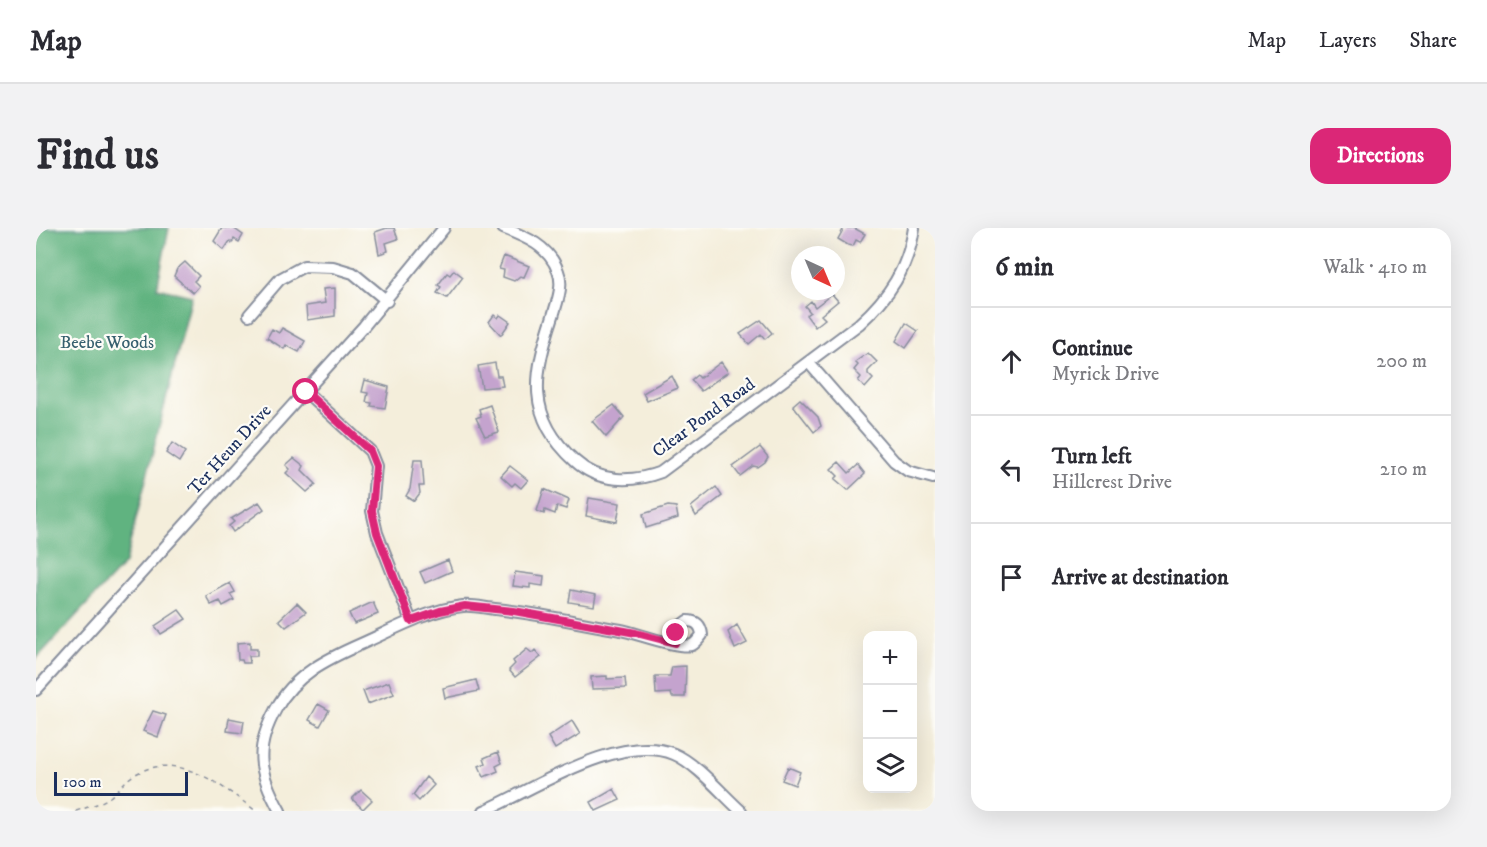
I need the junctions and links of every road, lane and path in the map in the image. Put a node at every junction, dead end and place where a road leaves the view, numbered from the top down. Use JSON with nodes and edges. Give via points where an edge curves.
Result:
{"nodes":[{"id":1,"x":444,"y":228,"type":"edge"},
{"id":2,"x":503,"y":228,"type":"edge"},
{"id":3,"x":914,"y":228,"type":"edge"},
{"id":4,"x":387,"y":300,"type":"junction"},
{"id":5,"x":249,"y":315,"type":"dead end"},
{"id":6,"x":808,"y":362,"type":"junction"},
{"id":7,"x":306,"y":392,"type":"junction"},
{"id":8,"x":933,"y":478,"type":"dead end"},
{"id":9,"x":411,"y":621,"type":"junction"},
{"id":10,"x":675,"y":643,"type":"dead end"},
{"id":11,"x":36,"y":690,"type":"edge"},
{"id":12,"x":497,"y":808,"type":"edge"},
{"id":13,"x":76,"y":811,"type":"edge"},
{"id":14,"x":256,"y":811,"type":"edge"},
{"id":15,"x":280,"y":811,"type":"edge"},
{"id":16,"x":484,"y":811,"type":"edge"},
{"id":17,"x":741,"y":811,"type":"edge"}],
"edges":[{"from":1,"to":4,"type":"street","name":"Ter Heun Drive"},
{"from":2,"to":6,"type":"street","name":"Clear Pond Road","via":[[545,249],[559,273],[560,289],[536,378],[538,403],[545,424],[562,450],[580,466],[600,476],[641,479],[661,472]]},
{"from":3,"to":6,"type":"street","name":"Clear Pond Road","via":[[903,270],[889,293],[859,324]]},
{"from":4,"to":5,"type":"street","via":[[352,273],[333,267],[304,267],[280,279]]},
{"from":4,"to":7,"type":"street","name":"Ter Heun Drive"},
{"from":6,"to":8,"type":"street","via":[[894,461],[908,471]]},
{"from":7,"to":9,"type":"street","via":[[370,451],[376,466],[372,511],[377,533]]},
{"from":7,"to":11,"type":"street","name":"Ter Heun Drive"},
{"from":9,"to":10,"type":"street","via":[[465,606],[514,611]]},
{"from":9,"to":15,"type":"street","via":[[318,664],[280,702],[265,729],[260,751],[261,771]]},
{"from":12,"to":16,"type":"street"},
{"from":12,"to":17,"type":"street","via":[[587,762],[645,750],[673,754],[684,760]]},
{"from":13,"to":14,"type":"path","via":[[110,797],[132,776],[162,766],[201,774]]}]}
